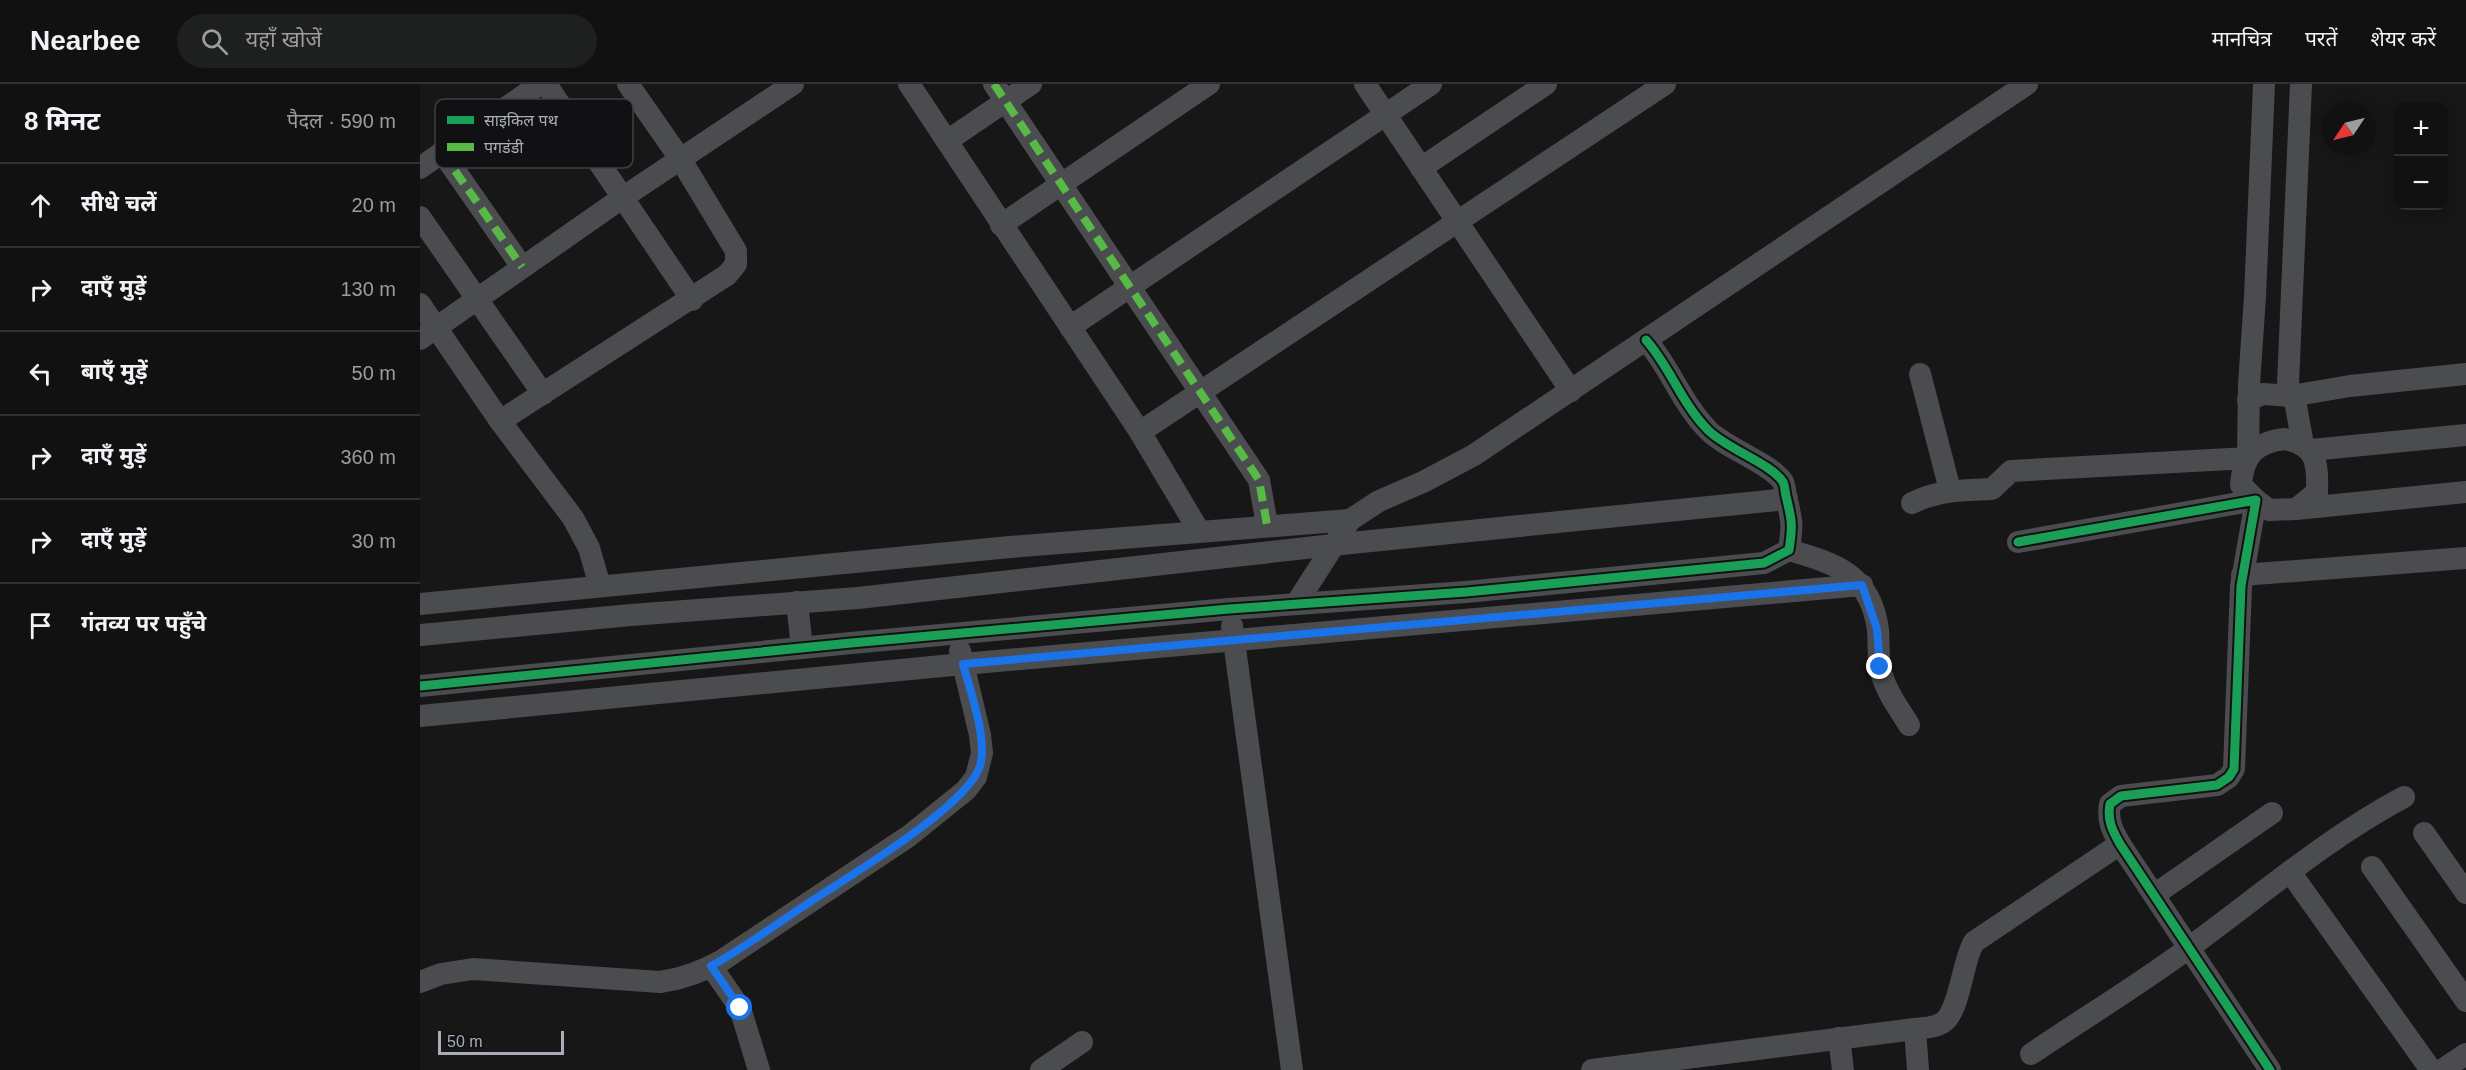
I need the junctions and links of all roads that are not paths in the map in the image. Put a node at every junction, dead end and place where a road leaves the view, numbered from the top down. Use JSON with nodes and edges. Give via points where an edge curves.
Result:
{"nodes":[{"id":1,"x":540,"y":84,"type":"edge"},
{"id":2,"x":546,"y":84,"type":"edge"},
{"id":3,"x":628,"y":84,"type":"edge"},
{"id":4,"x":793,"y":84,"type":"edge"},
{"id":5,"x":909,"y":84,"type":"edge"},
{"id":6,"x":1031,"y":84,"type":"edge"},
{"id":7,"x":1209,"y":84,"type":"edge"},
{"id":8,"x":1365,"y":84,"type":"edge"},
{"id":9,"x":1431,"y":84,"type":"edge"},
{"id":10,"x":1545,"y":84,"type":"edge"},
{"id":11,"x":2027,"y":84,"type":"edge"},
{"id":12,"x":2264,"y":84,"type":"edge"},
{"id":13,"x":2301,"y":84,"type":"edge"},
{"id":14,"x":1662,"y":85,"type":"edge"},
{"id":15,"x":1000,"y":93,"type":"edge"},
{"id":16,"x":518,"y":99,"type":"edge"},
{"id":17,"x":556,"y":99,"type":"edge"},
{"id":18,"x":1385,"y":114,"type":"junction"},
{"id":19,"x":947,"y":141,"type":"junction"},
{"id":20,"x":435,"y":157,"type":"edge"},
{"id":21,"x":681,"y":160,"type":"junction"},
{"id":22,"x":420,"y":168,"type":"edge"},
{"id":23,"x":453,"y":168,"type":"edge"},
{"id":24,"x":602,"y":168,"type":"edge"},
{"id":25,"x":1421,"y":168,"type":"junction"},
{"id":26,"x":1061,"y":184,"type":"junction"},
{"id":27,"x":622,"y":198,"type":"junction"},
{"id":28,"x":420,"y":217,"type":"edge"},
{"id":29,"x":1456,"y":221,"type":"junction"},
{"id":30,"x":1001,"y":225,"type":"junction"},
{"id":31,"x":522,"y":267,"type":"junction"},
{"id":32,"x":1130,"y":286,"type":"junction"},
{"id":33,"x":476,"y":298,"type":"junction"},
{"id":34,"x":692,"y":300,"type":"junction"},
{"id":35,"x":420,"y":304,"type":"edge"},
{"id":36,"x":1070,"y":327,"type":"junction"},
{"id":37,"x":428,"y":333,"type":"edge"},
{"id":38,"x":1646,"y":340,"type":"junction"},
{"id":39,"x":1920,"y":374,"type":"dead end"},
{"id":40,"x":2466,"y":374,"type":"edge"},
{"id":41,"x":1571,"y":391,"type":"junction"},
{"id":42,"x":1200,"y":392,"type":"junction"},
{"id":43,"x":543,"y":394,"type":"junction"},
{"id":44,"x":2291,"y":396,"type":"junction"},
{"id":45,"x":2248,"y":400,"type":"junction"},
{"id":46,"x":500,"y":421,"type":"junction"},
{"id":47,"x":1140,"y":432,"type":"junction"},
{"id":48,"x":2466,"y":435,"type":"edge"},
{"id":49,"x":2307,"y":448,"type":"junction"},
{"id":50,"x":2248,"y":458,"type":"junction"},
{"id":51,"x":1950,"y":490,"type":"junction"},
{"id":52,"x":2466,"y":492,"type":"edge"},
{"id":53,"x":1787,"y":499,"type":"junction"},
{"id":54,"x":2256,"y":500,"type":"junction"},
{"id":55,"x":1912,"y":503,"type":"dead end"},
{"id":56,"x":2296,"y":509,"type":"junction"},
{"id":57,"x":1350,"y":520,"type":"junction"},
{"id":58,"x":1267,"y":525,"type":"junction"},
{"id":59,"x":1199,"y":531,"type":"junction"},
{"id":60,"x":2019,"y":542,"type":"dead end"},
{"id":61,"x":1335,"y":545,"type":"junction"},
{"id":62,"x":1789,"y":550,"type":"junction"},
{"id":63,"x":2466,"y":558,"type":"edge"},
{"id":64,"x":2242,"y":574,"type":"junction"},
{"id":65,"x":1862,"y":585,"type":"junction"},
{"id":66,"x":600,"y":586,"type":"junction"},
{"id":67,"x":797,"y":602,"type":"junction"},
{"id":68,"x":420,"y":604,"type":"edge"},
{"id":69,"x":1296,"y":604,"type":"junction"},
{"id":70,"x":1229,"y":609,"type":"junction"},
{"id":71,"x":420,"y":635,"type":"edge"},
{"id":72,"x":956,"y":635,"type":"junction"},
{"id":73,"x":1233,"y":639,"type":"junction"},
{"id":74,"x":802,"y":648,"type":"junction"},
{"id":75,"x":963,"y":664,"type":"junction"},
{"id":76,"x":420,"y":686,"type":"edge"},
{"id":77,"x":420,"y":716,"type":"edge"},
{"id":78,"x":1909,"y":725,"type":"dead end"},
{"id":79,"x":2404,"y":797,"type":"dead end"},
{"id":80,"x":2272,"y":813,"type":"dead end"},
{"id":81,"x":2424,"y":832,"type":"dead end"},
{"id":82,"x":2120,"y":844,"type":"junction"},
{"id":83,"x":2372,"y":867,"type":"dead end"},
{"id":84,"x":2290,"y":872,"type":"junction"},
{"id":85,"x":2466,"y":893,"type":"edge"},
{"id":86,"x":2154,"y":895,"type":"junction"},
{"id":87,"x":2188,"y":948,"type":"junction"},
{"id":88,"x":711,"y":966,"type":"junction"},
{"id":89,"x":420,"y":982,"type":"edge"},
{"id":90,"x":2466,"y":1001,"type":"edge"},
{"id":91,"x":1915,"y":1029,"type":"junction"},
{"id":92,"x":1839,"y":1038,"type":"junction"},
{"id":93,"x":1082,"y":1042,"type":"dead end"},
{"id":94,"x":2031,"y":1054,"type":"dead end"},
{"id":95,"x":2466,"y":1054,"type":"edge"},
{"id":96,"x":1711,"y":1062,"type":"edge"},
{"id":97,"x":1652,"y":1066,"type":"edge"},
{"id":98,"x":759,"y":1070,"type":"edge"},
{"id":99,"x":1041,"y":1070,"type":"edge"},
{"id":100,"x":1292,"y":1070,"type":"edge"},
{"id":101,"x":1592,"y":1070,"type":"edge"},
{"id":102,"x":1843,"y":1070,"type":"edge"},
{"id":103,"x":1918,"y":1070,"type":"edge"},
{"id":104,"x":2270,"y":1070,"type":"edge"},
{"id":105,"x":2431,"y":1070,"type":"edge"},
{"id":106,"x":2442,"y":1070,"type":"edge"}],
"edges":[{"from":1,"to":16,"type":"street"},
{"from":2,"to":17,"type":"street"},
{"from":3,"to":21,"type":"street"},
{"from":4,"to":21,"type":"street"},
{"from":5,"to":19,"type":"street"},
{"from":6,"to":15,"type":"street"},
{"from":7,"to":26,"type":"street"},
{"from":8,"to":18,"type":"street"},
{"from":9,"to":18,"type":"street"},
{"from":10,"to":25,"type":"street"},
{"from":11,"to":38,"type":"street"},
{"from":12,"to":45,"type":"street"},
{"from":13,"to":44,"type":"street","via":[[2288,384]]},
{"from":14,"to":29,"type":"street"},
{"from":15,"to":19,"type":"street"},
{"from":15,"to":26,"type":"street"},
{"from":18,"to":25,"type":"street"},
{"from":18,"to":32,"type":"street"},
{"from":19,"to":30,"type":"street"},
{"from":20,"to":22,"type":"street"},
{"from":21,"to":27,"type":"street"},
{"from":21,"to":34,"type":"street","via":[[736,251],[736,264],[727,275]]},
{"from":23,"to":31,"type":"street"},
{"from":24,"to":27,"type":"street"},
{"from":25,"to":29,"type":"street"},
{"from":26,"to":30,"type":"street"},
{"from":26,"to":32,"type":"street"},
{"from":27,"to":31,"type":"street"},
{"from":27,"to":34,"type":"street"},
{"from":28,"to":33,"type":"street"},
{"from":29,"to":41,"type":"street"},
{"from":29,"to":42,"type":"street"},
{"from":30,"to":36,"type":"street"},
{"from":31,"to":33,"type":"street"},
{"from":32,"to":36,"type":"street"},
{"from":32,"to":42,"type":"street"},
{"from":33,"to":37,"type":"street"},
{"from":33,"to":43,"type":"street"},
{"from":34,"to":43,"type":"street"},
{"from":35,"to":37,"type":"street"},
{"from":36,"to":47,"type":"street"},
{"from":37,"to":46,"type":"street"},
{"from":38,"to":41,"type":"street"},
{"from":38,"to":53,"type":"street","via":[[1707,430],[1777,477]]},
{"from":39,"to":51,"type":"street"},
{"from":40,"to":44,"type":"street"},
{"from":41,"to":57,"type":"street","via":[[1474,455],[1372,504]]},
{"from":42,"to":47,"type":"street"},
{"from":42,"to":58,"type":"street","via":[[1259,480]]},
{"from":43,"to":46,"type":"street"},
{"from":44,"to":45,"type":"street","via":[[2263,394]]},
{"from":44,"to":49,"type":"street"},
{"from":45,"to":50,"type":"street"},
{"from":46,"to":66,"type":"street","via":[[583,534]]},
{"from":47,"to":59,"type":"street"},
{"from":48,"to":49,"type":"street"},
{"from":49,"to":50,"type":"street","via":[[2284,439],[2270,441]]},
{"from":49,"to":56,"type":"street","via":[[2316,463],[2317,492]]},
{"from":50,"to":51,"type":"street","via":[[2011,471],[1992,489]]},
{"from":50,"to":54,"type":"street","via":[[2241,484]]},
{"from":51,"to":55,"type":"street"},
{"from":52,"to":56,"type":"street"},
{"from":53,"to":61,"type":"street"},
{"from":53,"to":62,"type":"street","via":[[1793,524]]},
{"from":54,"to":56,"type":"street","via":[[2269,510]]},
{"from":54,"to":60,"type":"street"},
{"from":54,"to":64,"type":"street"},
{"from":57,"to":58,"type":"street"},
{"from":57,"to":61,"type":"street"},
{"from":58,"to":59,"type":"street"},
{"from":59,"to":66,"type":"street"},
{"from":61,"to":67,"type":"street"},
{"from":61,"to":69,"type":"street"},
{"from":62,"to":65,"type":"street","via":[[1830,562]]},
{"from":62,"to":69,"type":"street","via":[[1764,563]]},
{"from":63,"to":64,"type":"street"},
{"from":64,"to":82,"type":"street","via":[[2234,769],[2217,785],[2114,799],[2109,818]]},
{"from":65,"to":73,"type":"street"},
{"from":65,"to":78,"type":"street","via":[[1877,629],[1884,682]]},
{"from":66,"to":68,"type":"street"},
{"from":67,"to":71,"type":"street"},
{"from":67,"to":74,"type":"street"},
{"from":69,"to":70,"type":"street"},
{"from":70,"to":72,"type":"street"},
{"from":70,"to":73,"type":"street"},
{"from":72,"to":74,"type":"street"},
{"from":72,"to":75,"type":"street"},
{"from":73,"to":75,"type":"street"},
{"from":73,"to":100,"type":"street"},
{"from":74,"to":76,"type":"street"},
{"from":75,"to":77,"type":"street"},
{"from":75,"to":88,"type":"street","via":[[982,753],[976,777],[966,789],[909,836]]},
{"from":79,"to":84,"type":"street"},
{"from":80,"to":86,"type":"street"},
{"from":81,"to":85,"type":"street"},
{"from":82,"to":86,"type":"street"},
{"from":82,"to":91,"type":"street","via":[[1983,934],[1968,951],[1949,1017],[1942,1023]]},
{"from":83,"to":90,"type":"street"},
{"from":84,"to":87,"type":"street"},
{"from":84,"to":105,"type":"street"},
{"from":86,"to":87,"type":"street"},
{"from":87,"to":94,"type":"street"},
{"from":87,"to":104,"type":"street"},
{"from":88,"to":89,"type":"street","via":[[678,980],[660,982],[473,969]]},
{"from":88,"to":98,"type":"street","via":[[740,1008]]},
{"from":91,"to":92,"type":"street"},
{"from":91,"to":103,"type":"street"},
{"from":92,"to":96,"type":"street"},
{"from":92,"to":102,"type":"street"},
{"from":93,"to":99,"type":"street"},
{"from":95,"to":106,"type":"street"},
{"from":96,"to":97,"type":"street"},
{"from":97,"to":101,"type":"street"}]}
